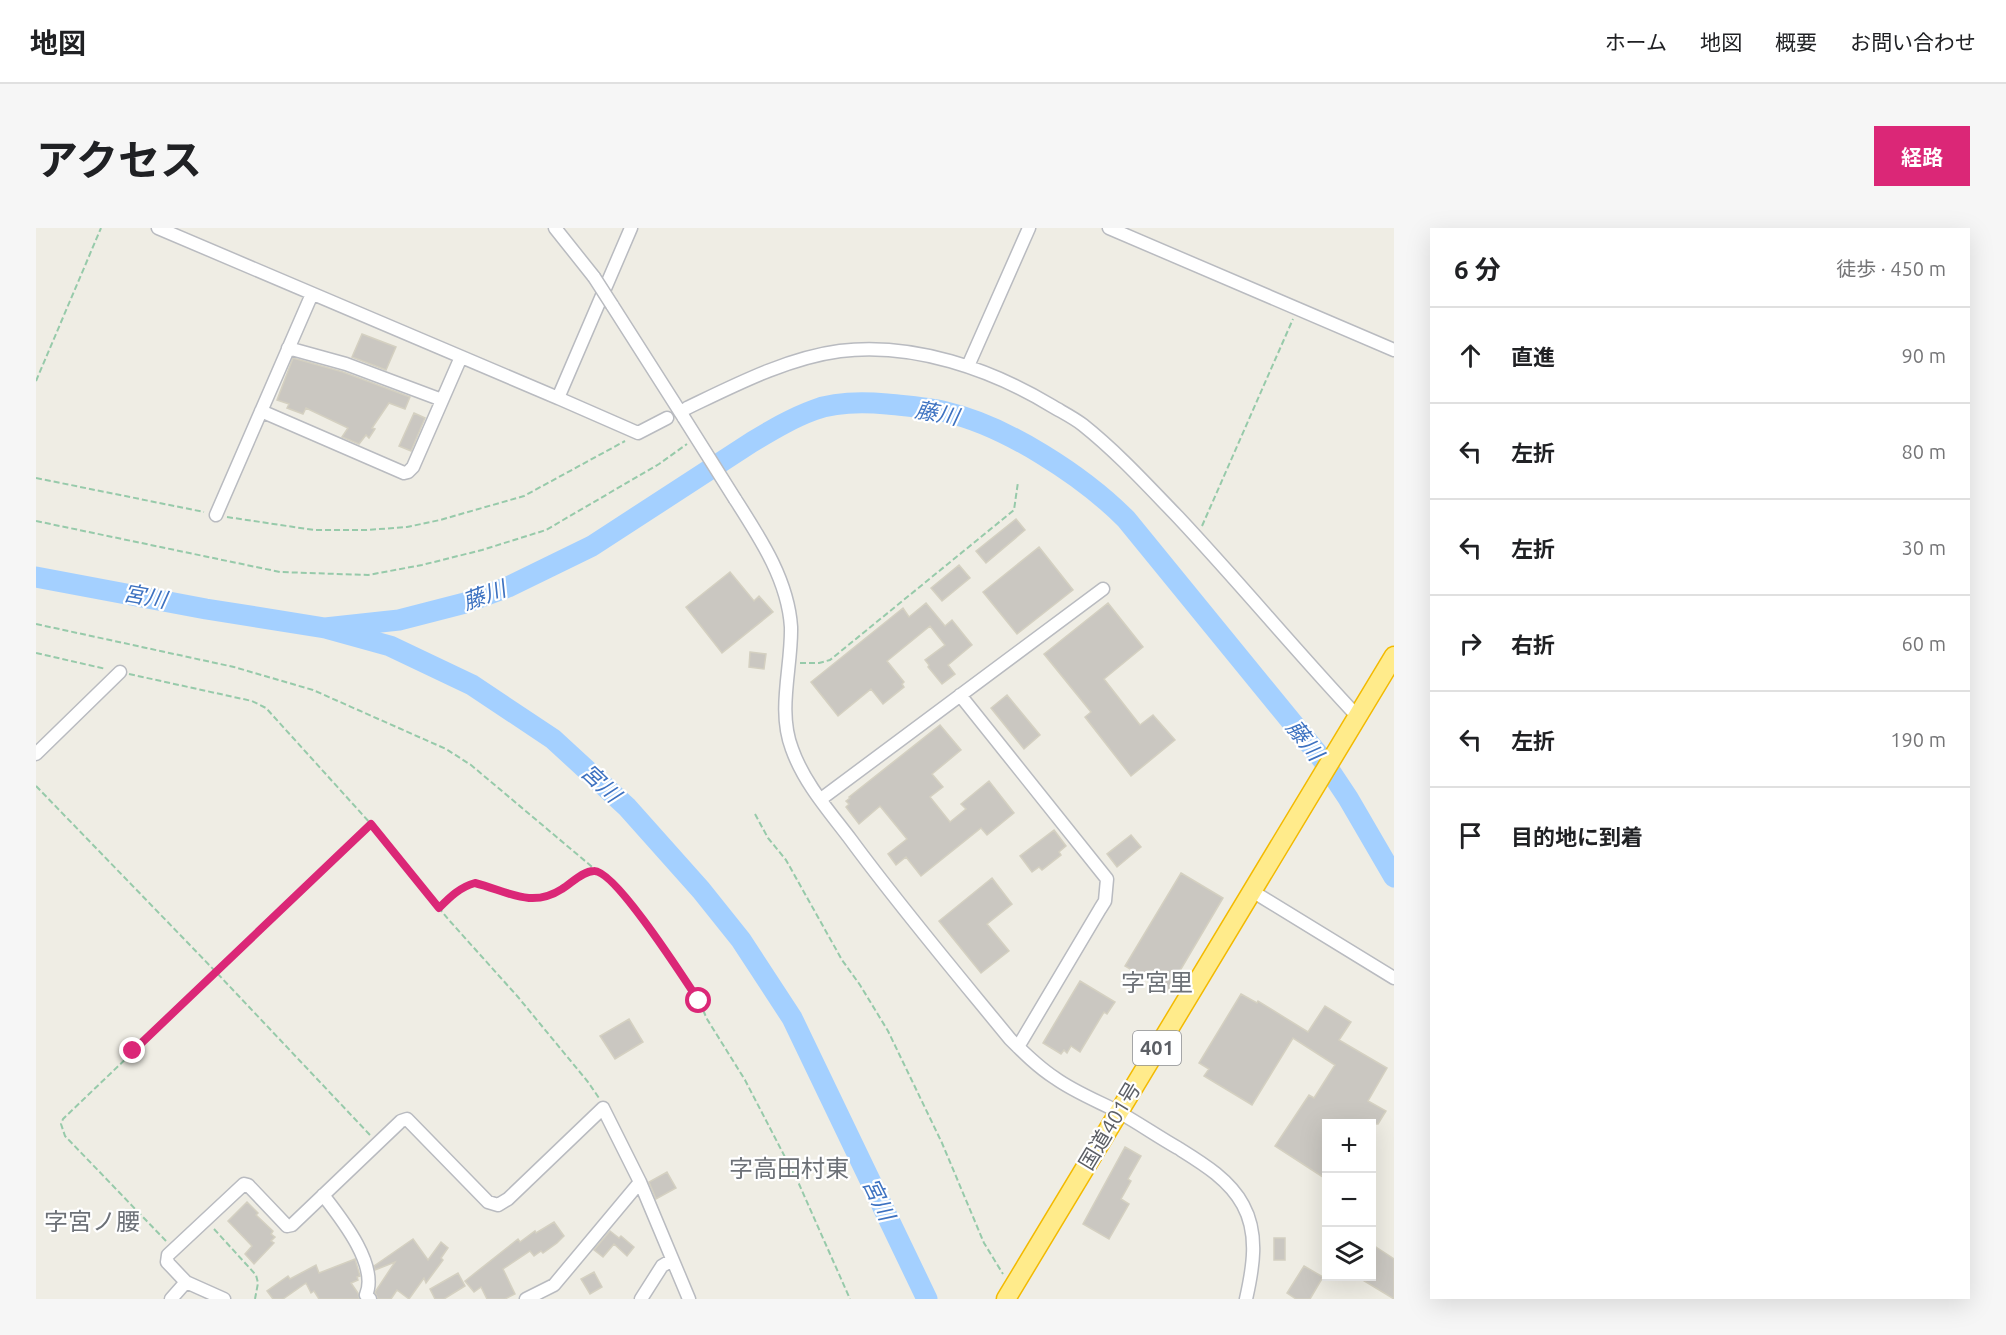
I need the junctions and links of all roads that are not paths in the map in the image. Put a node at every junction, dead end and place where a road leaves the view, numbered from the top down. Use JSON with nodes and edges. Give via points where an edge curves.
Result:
{"nodes":[{"id":1,"x":158,"y":228,"type":"edge"},
{"id":2,"x":555,"y":228,"type":"edge"},
{"id":3,"x":631,"y":228,"type":"edge"},
{"id":4,"x":1029,"y":228,"type":"edge"},
{"id":5,"x":1109,"y":228,"type":"edge"},
{"id":6,"x":312,"y":294,"type":"junction"},
{"id":7,"x":288,"y":348,"type":"junction"},
{"id":8,"x":1394,"y":350,"type":"edge"},
{"id":9,"x":460,"y":357,"type":"junction"},
{"id":10,"x":968,"y":366,"type":"junction"},
{"id":11,"x":558,"y":398,"type":"junction"},
{"id":12,"x":442,"y":400,"type":"junction"},
{"id":13,"x":261,"y":411,"type":"junction"},
{"id":14,"x":686,"y":413,"type":"junction"},
{"id":15,"x":667,"y":418,"type":"dead end"},
{"id":16,"x":216,"y":515,"type":"road end"},
{"id":17,"x":1103,"y":589,"type":"dead end"},
{"id":18,"x":1394,"y":656,"type":"edge"},
{"id":19,"x":120,"y":672,"type":"road end"},
{"id":20,"x":1389,"y":675,"type":"edge"},
{"id":21,"x":960,"y":695,"type":"junction"},
{"id":22,"x":1355,"y":719,"type":"junction"},
{"id":23,"x":36,"y":754,"type":"edge"},
{"id":24,"x":821,"y":799,"type":"junction"},
{"id":25,"x":1252,"y":891,"type":"junction"},
{"id":26,"x":1394,"y":978,"type":"edge"},
{"id":27,"x":1017,"y":1047,"type":"junction"},
{"id":28,"x":1118,"y":1112,"type":"junction"},
{"id":29,"x":640,"y":1182,"type":"junction"},
{"id":30,"x":323,"y":1195,"type":"junction"},
{"id":31,"x":672,"y":1260,"type":"junction"},
{"id":32,"x":186,"y":1282,"type":"junction"},
{"id":33,"x":1009,"y":1294,"type":"edge"},
{"id":34,"x":171,"y":1299,"type":"edge"},
{"id":35,"x":224,"y":1299,"type":"edge"},
{"id":36,"x":370,"y":1299,"type":"edge"},
{"id":37,"x":526,"y":1299,"type":"edge"},
{"id":38,"x":641,"y":1299,"type":"edge"},
{"id":39,"x":690,"y":1299,"type":"edge"},
{"id":40,"x":1246,"y":1299,"type":"edge"}],
"edges":[{"from":1,"to":6,"type":"street"},
{"from":2,"to":14,"type":"street","bridge":true,"via":[[594,277]]},
{"from":3,"to":11,"type":"street"},
{"from":4,"to":10,"type":"street"},
{"from":5,"to":8,"type":"street"},
{"from":6,"to":7,"type":"street"},
{"from":6,"to":9,"type":"street"},
{"from":7,"to":12,"type":"street","via":[[346,364]]},
{"from":7,"to":13,"type":"street"},
{"from":9,"to":11,"type":"street"},
{"from":9,"to":12,"type":"street"},
{"from":10,"to":14,"type":"street","via":[[892,351],[841,351],[748,379]]},
{"from":10,"to":22,"type":"street","via":[[1012,384],[1081,424],[1124,460],[1197,537]]},
{"from":11,"to":15,"type":"street","via":[[638,433]]},
{"from":12,"to":13,"type":"street","via":[[413,466],[404,473]]},
{"from":13,"to":16,"type":"street"},
{"from":14,"to":24,"type":"street","bridge":true,"via":[[784,591],[791,629],[786,720],[790,746],[801,773]]},
{"from":17,"to":21,"type":"street"},
{"from":18,"to":20,"type":"highway","number":"401"},
{"from":19,"to":23,"type":"street"},
{"from":20,"to":22,"type":"highway","number":"401"},
{"from":21,"to":24,"type":"street"},
{"from":21,"to":27,"type":"street","via":[[1107,879],[1105,901]]},
{"from":22,"to":25,"type":"highway","name":"国道401号","number":"401"},
{"from":24,"to":27,"type":"street","via":[[873,871]]},
{"from":25,"to":26,"type":"street"},
{"from":25,"to":28,"type":"highway","name":"国道401号","number":"401"},
{"from":27,"to":28,"type":"street","via":[[1056,1078]]},
{"from":28,"to":33,"type":"highway","name":"国道401号","number":"401"},
{"from":28,"to":40,"type":"street","via":[[1205,1165],[1243,1204],[1250,1221],[1254,1253]]},
{"from":29,"to":30,"type":"street","via":[[603,1108],[498,1205],[488,1202],[407,1119],[400,1121]]},
{"from":29,"to":31,"type":"street"},
{"from":29,"to":37,"type":"street","via":[[554,1285]]},
{"from":30,"to":32,"type":"street","via":[[287,1226],[244,1184],[168,1255],[167,1262]]},
{"from":30,"to":36,"type":"street","via":[[353,1238],[369,1278],[366,1294]]},
{"from":31,"to":38,"type":"street","via":[[662,1266]]},
{"from":31,"to":39,"type":"street"},
{"from":32,"to":34,"type":"street"},
{"from":32,"to":35,"type":"street"}]}
